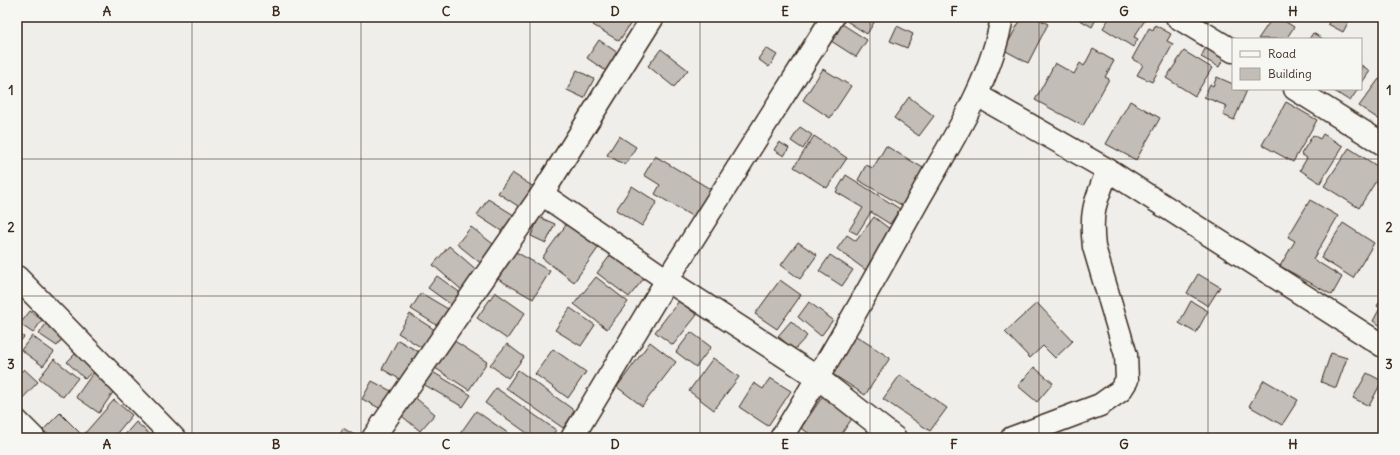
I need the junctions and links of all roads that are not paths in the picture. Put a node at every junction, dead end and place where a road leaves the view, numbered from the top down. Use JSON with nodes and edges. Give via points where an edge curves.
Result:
{"nodes":[{"id":1,"x":653,"y":17,"type":"edge"},
{"id":2,"x":833,"y":17,"type":"edge"},
{"id":3,"x":1002,"y":17,"type":"edge"},
{"id":4,"x":1177,"y":17,"type":"edge"},
{"id":5,"x":1232,"y":50,"type":"edge"},
{"id":6,"x":1297,"y":90,"type":"edge"},
{"id":7,"x":977,"y":95,"type":"junction"},
{"id":8,"x":1383,"y":144,"type":"edge"},
{"id":9,"x":1108,"y":170,"type":"junction"},
{"id":10,"x":542,"y":194,"type":"junction"},
{"id":11,"x":17,"y":278,"type":"edge"},
{"id":12,"x":667,"y":280,"type":"junction"},
{"id":13,"x":1383,"y":346,"type":"edge"},
{"id":14,"x":818,"y":378,"type":"junction"},
{"id":15,"x":17,"y":421,"type":"edge"},
{"id":16,"x":34,"y":438,"type":"edge"},
{"id":17,"x":174,"y":438,"type":"edge"},
{"id":18,"x":373,"y":438,"type":"edge"},
{"id":19,"x":572,"y":438,"type":"edge"},
{"id":20,"x":781,"y":438,"type":"edge"},
{"id":21,"x":895,"y":438,"type":"edge"},
{"id":22,"x":1012,"y":438,"type":"edge"}],
"edges":[{"from":1,"to":10,"type":"street"},
{"from":2,"to":12,"type":"street"},
{"from":3,"to":7,"type":"street","via":[[992,56]]},
{"from":4,"to":5,"type":"street"},
{"from":6,"to":8,"type":"street"},
{"from":7,"to":9,"type":"street"},
{"from":7,"to":14,"type":"street"},
{"from":9,"to":13,"type":"street"},
{"from":9,"to":22,"type":"street","via":[[1096,200],[1092,229],[1094,247],[1126,355],[1127,380],[1120,391],[1100,405]]},
{"from":10,"to":12,"type":"street"},
{"from":10,"to":18,"type":"street"},
{"from":11,"to":17,"type":"street"},
{"from":12,"to":14,"type":"street"},
{"from":12,"to":19,"type":"street"},
{"from":14,"to":20,"type":"street"},
{"from":14,"to":21,"type":"street"},
{"from":15,"to":16,"type":"street"}]}
